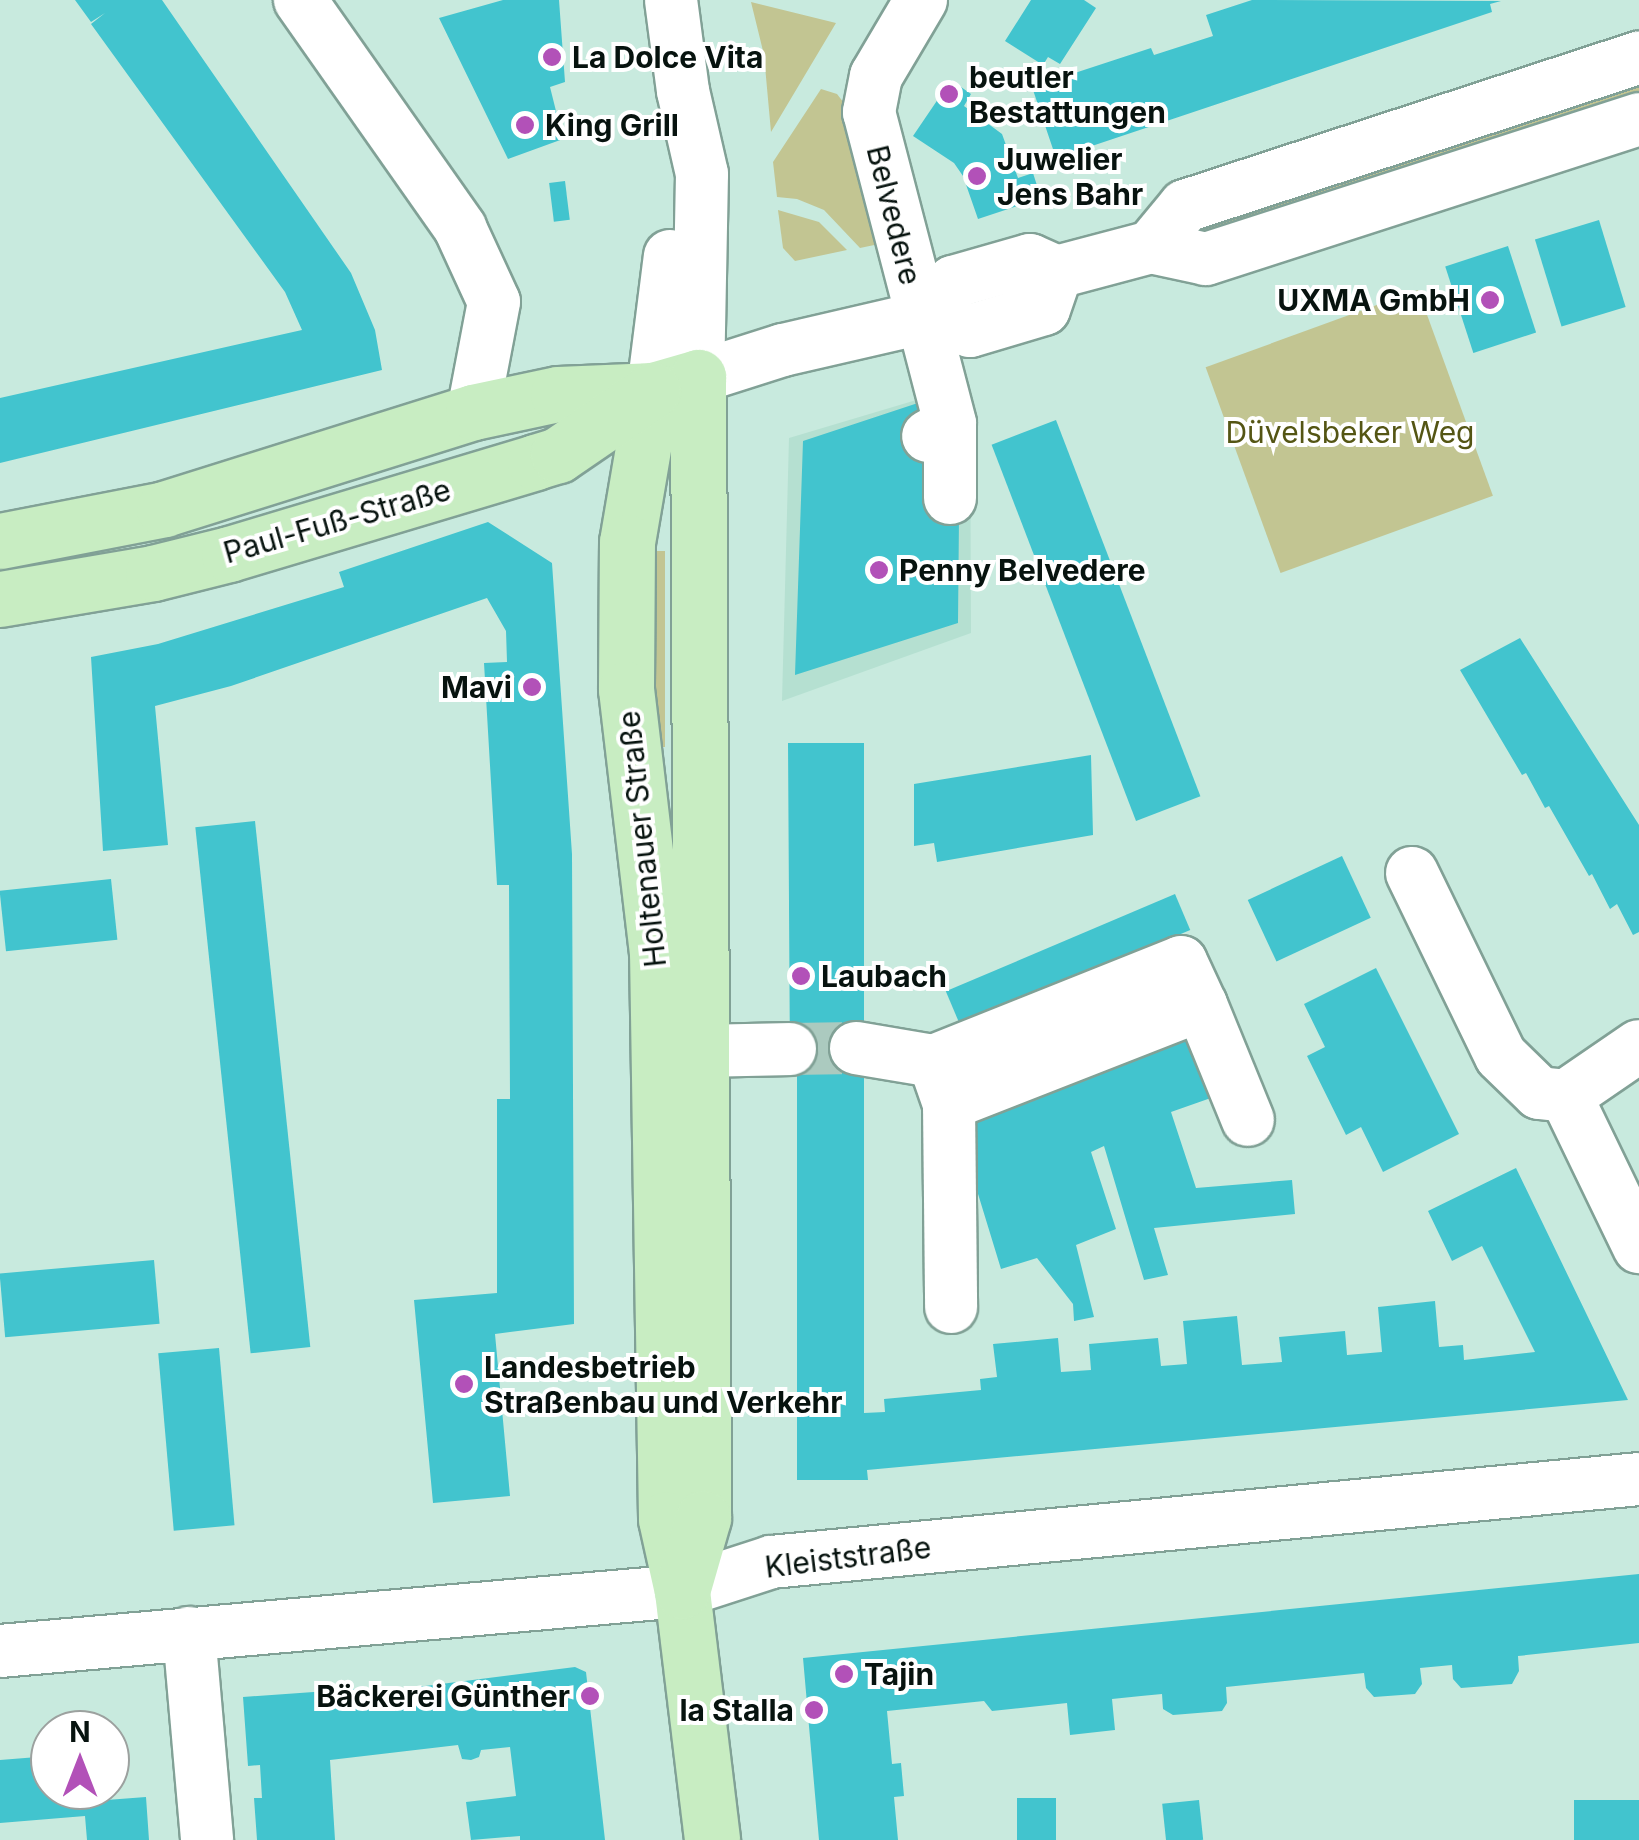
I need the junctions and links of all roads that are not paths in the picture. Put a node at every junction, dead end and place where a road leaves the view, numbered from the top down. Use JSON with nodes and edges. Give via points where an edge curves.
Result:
{"nodes":[{"id":1,"x":300,"y":0,"type":"edge"},
{"id":2,"x":670,"y":0,"type":"edge"},
{"id":3,"x":922,"y":0,"type":"edge"},
{"id":4,"x":1639,"y":58,"type":"edge"},
{"id":5,"x":1639,"y":118,"type":"edge"},
{"id":6,"x":1151,"y":247,"type":"junction"},
{"id":7,"x":927,"y":316,"type":"junction"},
{"id":8,"x":694,"y":378,"type":"junction"},
{"id":9,"x":473,"y":412,"type":"junction"},
{"id":10,"x":950,"y":498,"type":"dead end"},
{"id":11,"x":0,"y":541,"type":"edge"},
{"id":12,"x":0,"y":599,"type":"edge"},
{"id":13,"x":1412,"y":872,"type":"dead end"},
{"id":14,"x":1639,"y":1046,"type":"edge"},
{"id":15,"x":856,"y":1048,"type":"tunnel mouth"},
{"id":16,"x":790,"y":1049,"type":"tunnel mouth"},
{"id":17,"x":702,"y":1051,"type":"junction"},
{"id":18,"x":941,"y":1082,"type":"junction"},
{"id":19,"x":1566,"y":1096,"type":"junction"},
{"id":20,"x":1248,"y":1120,"type":"dead end"},
{"id":21,"x":1639,"y":1246,"type":"edge"},
{"id":22,"x":951,"y":1306,"type":"dead end"},
{"id":23,"x":1639,"y":1479,"type":"edge"},
{"id":24,"x":682,"y":1590,"type":"junction"},
{"id":25,"x":189,"y":1633,"type":"junction"},
{"id":26,"x":0,"y":1651,"type":"edge"},
{"id":27,"x":207,"y":1840,"type":"edge"},
{"id":28,"x":712,"y":1840,"type":"edge"}],
"edges":[{"from":1,"to":9,"type":"street","via":[[460,228],[494,302]]},
{"from":2,"to":8,"type":"street","name":"Holtenauer Straße","via":[[683,91],[675,217]]},
{"from":3,"to":7,"type":"street","name":"Belvedere","via":[[876,76],[869,112]]},
{"from":4,"to":6,"type":"street","via":[[1185,206]]},
{"from":5,"to":6,"type":"street","via":[[1206,259]]},
{"from":6,"to":7,"type":"street","via":[[1057,272],[1044,310],[970,331]]},
{"from":7,"to":8,"type":"street","via":[[823,343],[772,366]]},
{"from":7,"to":10,"type":"street","name":"Belvedere"},
{"from":8,"to":9,"type":"main road","name":"Paul-Fuß-Straße"},
{"from":8,"to":12,"type":"main road","name":"Paul-Fuß-Straße","via":[[558,455],[229,554]]},
{"from":8,"to":17,"type":"main road","name":"Holtenauer Straße"},
{"from":8,"to":24,"type":"main road","name":"Holtenauer Straße","via":[[627,542],[626,689],[657,951],[666,1518]]},
{"from":9,"to":11,"type":"main road","name":"Paul-Fuß-Straße","via":[[164,509]]},
{"from":13,"to":19,"type":"street","via":[[1501,1056],[1538,1093]]},
{"from":14,"to":19,"type":"street"},
{"from":15,"to":18,"type":"street"},
{"from":16,"to":17,"type":"street"},
{"from":17,"to":24,"type":"main road","name":"Holtenauer Straße","via":[[703,1518]]},
{"from":18,"to":20,"type":"street","via":[[1182,962]]},
{"from":18,"to":22,"type":"street"},
{"from":19,"to":21,"type":"street"},
{"from":23,"to":24,"type":"street","name":"Kleiststraße","via":[[771,1562]]},
{"from":24,"to":25,"type":"street","name":"Kleiststraße"},
{"from":24,"to":28,"type":"main road","name":"Holtenauer Straße"},
{"from":25,"to":26,"type":"street","name":"Kleiststraße"},
{"from":25,"to":27,"type":"street"}]}
